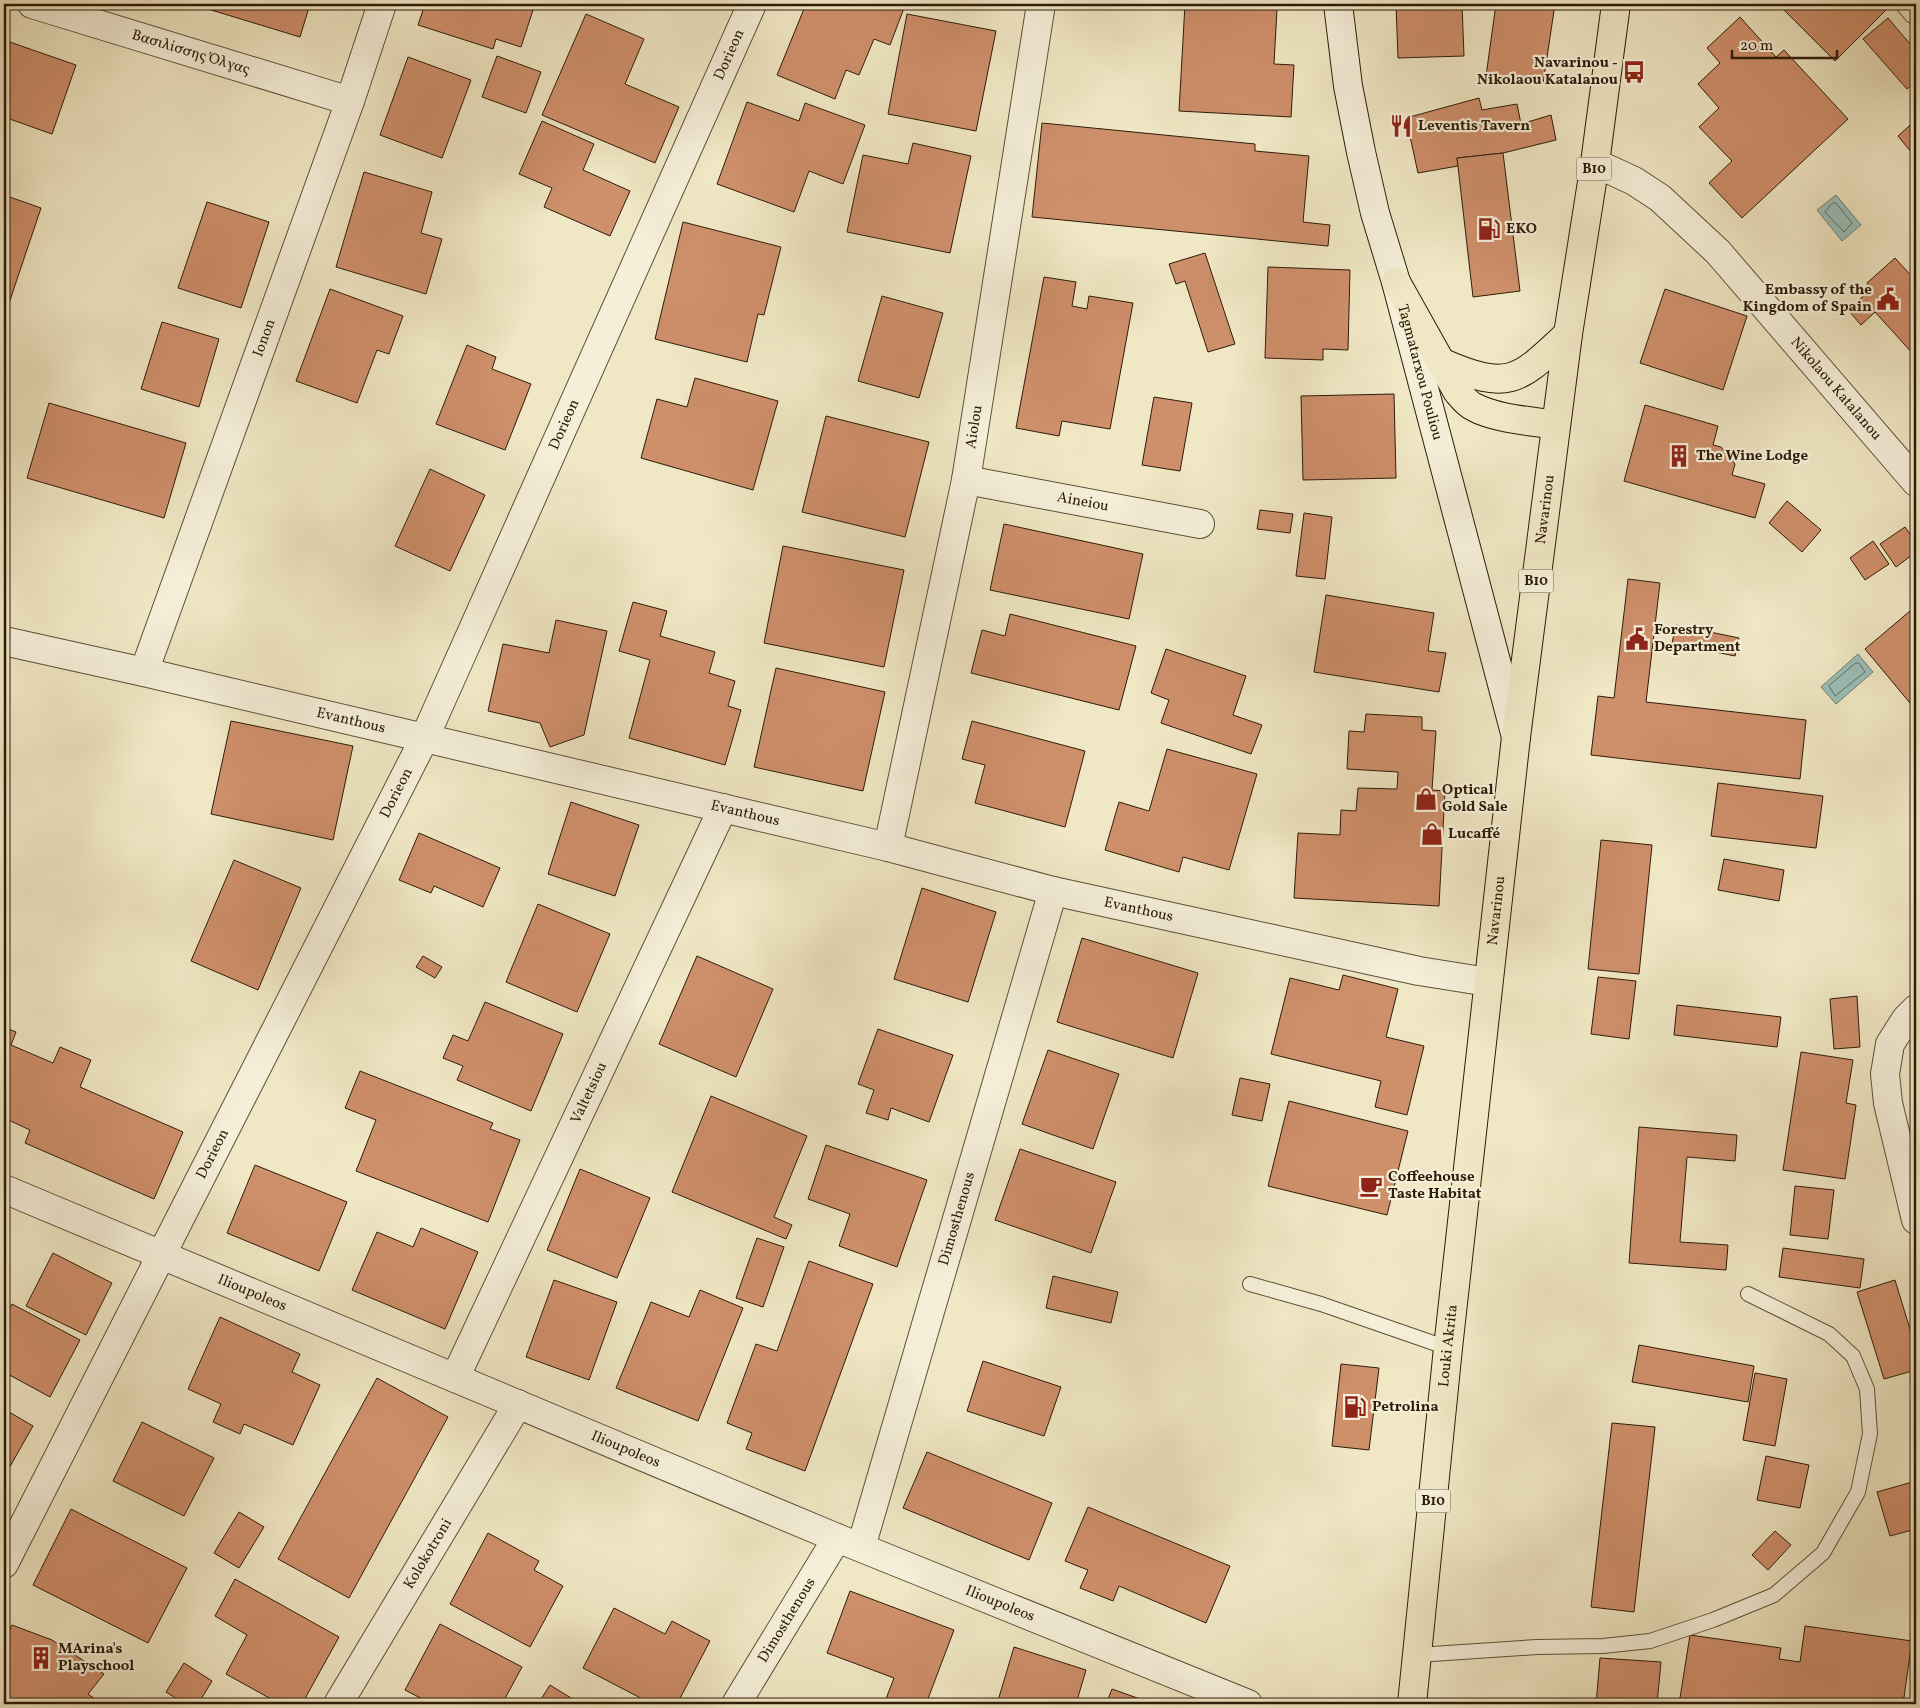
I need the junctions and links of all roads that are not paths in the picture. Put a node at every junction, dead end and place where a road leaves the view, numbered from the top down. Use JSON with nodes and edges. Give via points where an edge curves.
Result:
{"nodes":[{"id":1,"x":32,"y":4,"type":"edge"},
{"id":2,"x":382,"y":4,"type":"edge"},
{"id":3,"x":752,"y":4,"type":"edge"},
{"id":4,"x":1041,"y":4,"type":"edge"},
{"id":5,"x":1338,"y":4,"type":"edge"},
{"id":6,"x":1616,"y":4,"type":"edge"},
{"id":7,"x":1910,"y":4,"type":"edge"},
{"id":8,"x":1916,"y":10,"type":"edge"},
{"id":9,"x":350,"y":101,"type":"junction"},
{"id":10,"x":1595,"y":163,"type":"junction"},
{"id":11,"x":1396,"y":282,"type":"junction"},
{"id":12,"x":1568,"y":334,"type":"junction"},
{"id":13,"x":1443,"y":363,"type":"junction"},
{"id":14,"x":1556,"y":425,"type":"junction"},
{"id":15,"x":966,"y":480,"type":"junction"},
{"id":16,"x":1916,"y":482,"type":"edge"},
{"id":17,"x":1200,"y":524,"type":"dead end"},
{"id":18,"x":4,"y":641,"type":"edge"},
{"id":19,"x":144,"y":672,"type":"junction"},
{"id":20,"x":1516,"y":737,"type":"junction"},
{"id":21,"x":424,"y":739,"type":"junction"},
{"id":22,"x":723,"y":808,"type":"junction"},
{"id":23,"x":888,"y":847,"type":"junction"},
{"id":24,"x":1053,"y":891,"type":"junction"},
{"id":25,"x":1488,"y":982,"type":"junction"},
{"id":26,"x":1916,"y":1010,"type":"edge"},
{"id":27,"x":1486,"y":1017,"type":"joint"},
{"id":28,"x":4,"y":1189,"type":"edge"},
{"id":29,"x":1916,"y":1220,"type":"edge"},
{"id":30,"x":163,"y":1255,"type":"junction"},
{"id":31,"x":1250,"y":1284,"type":"dead end"},
{"id":32,"x":1748,"y":1294,"type":"dead end"},
{"id":33,"x":1448,"y":1348,"type":"junction"},
{"id":34,"x":455,"y":1378,"type":"junction"},
{"id":35,"x":518,"y":1404,"type":"junction"},
{"id":36,"x":849,"y":1542,"type":"junction"},
{"id":37,"x":4,"y":1564,"type":"edge"},
{"id":38,"x":1417,"y":1655,"type":"junction"},
{"id":39,"x":338,"y":1704,"type":"edge"},
{"id":40,"x":736,"y":1704,"type":"edge"},
{"id":41,"x":1248,"y":1704,"type":"edge"},
{"id":42,"x":1412,"y":1704,"type":"edge"}],
"edges":[{"from":1,"to":9,"type":"street","name":"Βασιλίσσης Όλγας"},
{"from":2,"to":9,"type":"street","name":"Ionon"},
{"from":3,"to":21,"type":"street","name":"Dorieon"},
{"from":4,"to":15,"type":"street","name":"Aiolou"},
{"from":5,"to":11,"type":"street","name":"Tagmatarxou Pouliou","via":[[1348,86],[1361,152]]},
{"from":6,"to":10,"type":"main road","name":"Navarinou","number":"B10"},
{"from":7,"to":8,"type":"street"},
{"from":9,"to":19,"type":"street","name":"Ionon"},
{"from":10,"to":12,"type":"main road","name":"Navarinou","number":"B10"},
{"from":10,"to":16,"type":"street","name":"Nikolaou Katalanou","via":[[1634,181],[1660,198],[1718,252]]},
{"from":11,"to":13,"type":"main road"},
{"from":11,"to":20,"type":"street","name":"Tagmatarxou Pouliou"},
{"from":12,"to":13,"type":"main road","via":[[1532,368],[1514,377],[1496,380],[1479,377]]},
{"from":12,"to":14,"type":"main road","name":"Navarinou","number":"B10"},
{"from":13,"to":14,"type":"main road","via":[[1457,391],[1475,408]]},
{"from":14,"to":20,"type":"main road","name":"Navarinou","number":"B10"},
{"from":15,"to":17,"type":"street","name":"Aineiou"},
{"from":15,"to":23,"type":"street","name":"Aiolou"},
{"from":18,"to":19,"type":"street","name":"Evanthous"},
{"from":19,"to":21,"type":"street","name":"Evanthous"},
{"from":20,"to":25,"type":"main road","name":"Navarinou","number":"B10"},
{"from":21,"to":22,"type":"street","name":"Evanthous"},
{"from":21,"to":30,"type":"street","name":"Dorieon"},
{"from":22,"to":23,"type":"street","name":"Evanthous"},
{"from":22,"to":34,"type":"street","name":"Valtetsiou"},
{"from":23,"to":24,"type":"street","name":"Evanthous"},
{"from":24,"to":25,"type":"street","name":"Evanthous","via":[[1419,971]]},
{"from":24,"to":36,"type":"street","name":"Dimosthenous"},
{"from":25,"to":27,"type":"main road","name":"Navarinou","number":"B10"},
{"from":26,"to":29,"type":"street","via":[[1890,1044],[1884,1074]]},
{"from":27,"to":33,"type":"main road","name":"Louki Akrita","number":"B10"},
{"from":28,"to":30,"type":"street","name":"Ilioupoleos"},
{"from":30,"to":34,"type":"street","name":"Ilioupoleos"},
{"from":30,"to":37,"type":"street","name":"Dorieon"},
{"from":31,"to":33,"type":"lane","via":[[1321,1304]]},
{"from":32,"to":38,"type":"lane","via":[[1829,1334],[1853,1356],[1867,1389],[1870,1434],[1858,1492],[1823,1553],[1774,1594],[1713,1620],[1650,1641]]},
{"from":33,"to":38,"type":"main road","name":"Louki Akrita","number":"B10"},
{"from":34,"to":35,"type":"street","name":"Ilioupoleos"},
{"from":35,"to":36,"type":"street","name":"Ilioupoleos"},
{"from":35,"to":39,"type":"street","name":"Kolokotroni"},
{"from":36,"to":40,"type":"street","name":"Dimosthenous"},
{"from":36,"to":41,"type":"street","name":"Ilioupoleos"},
{"from":38,"to":42,"type":"main road","name":"Louki Akrita","number":"B10"}]}
